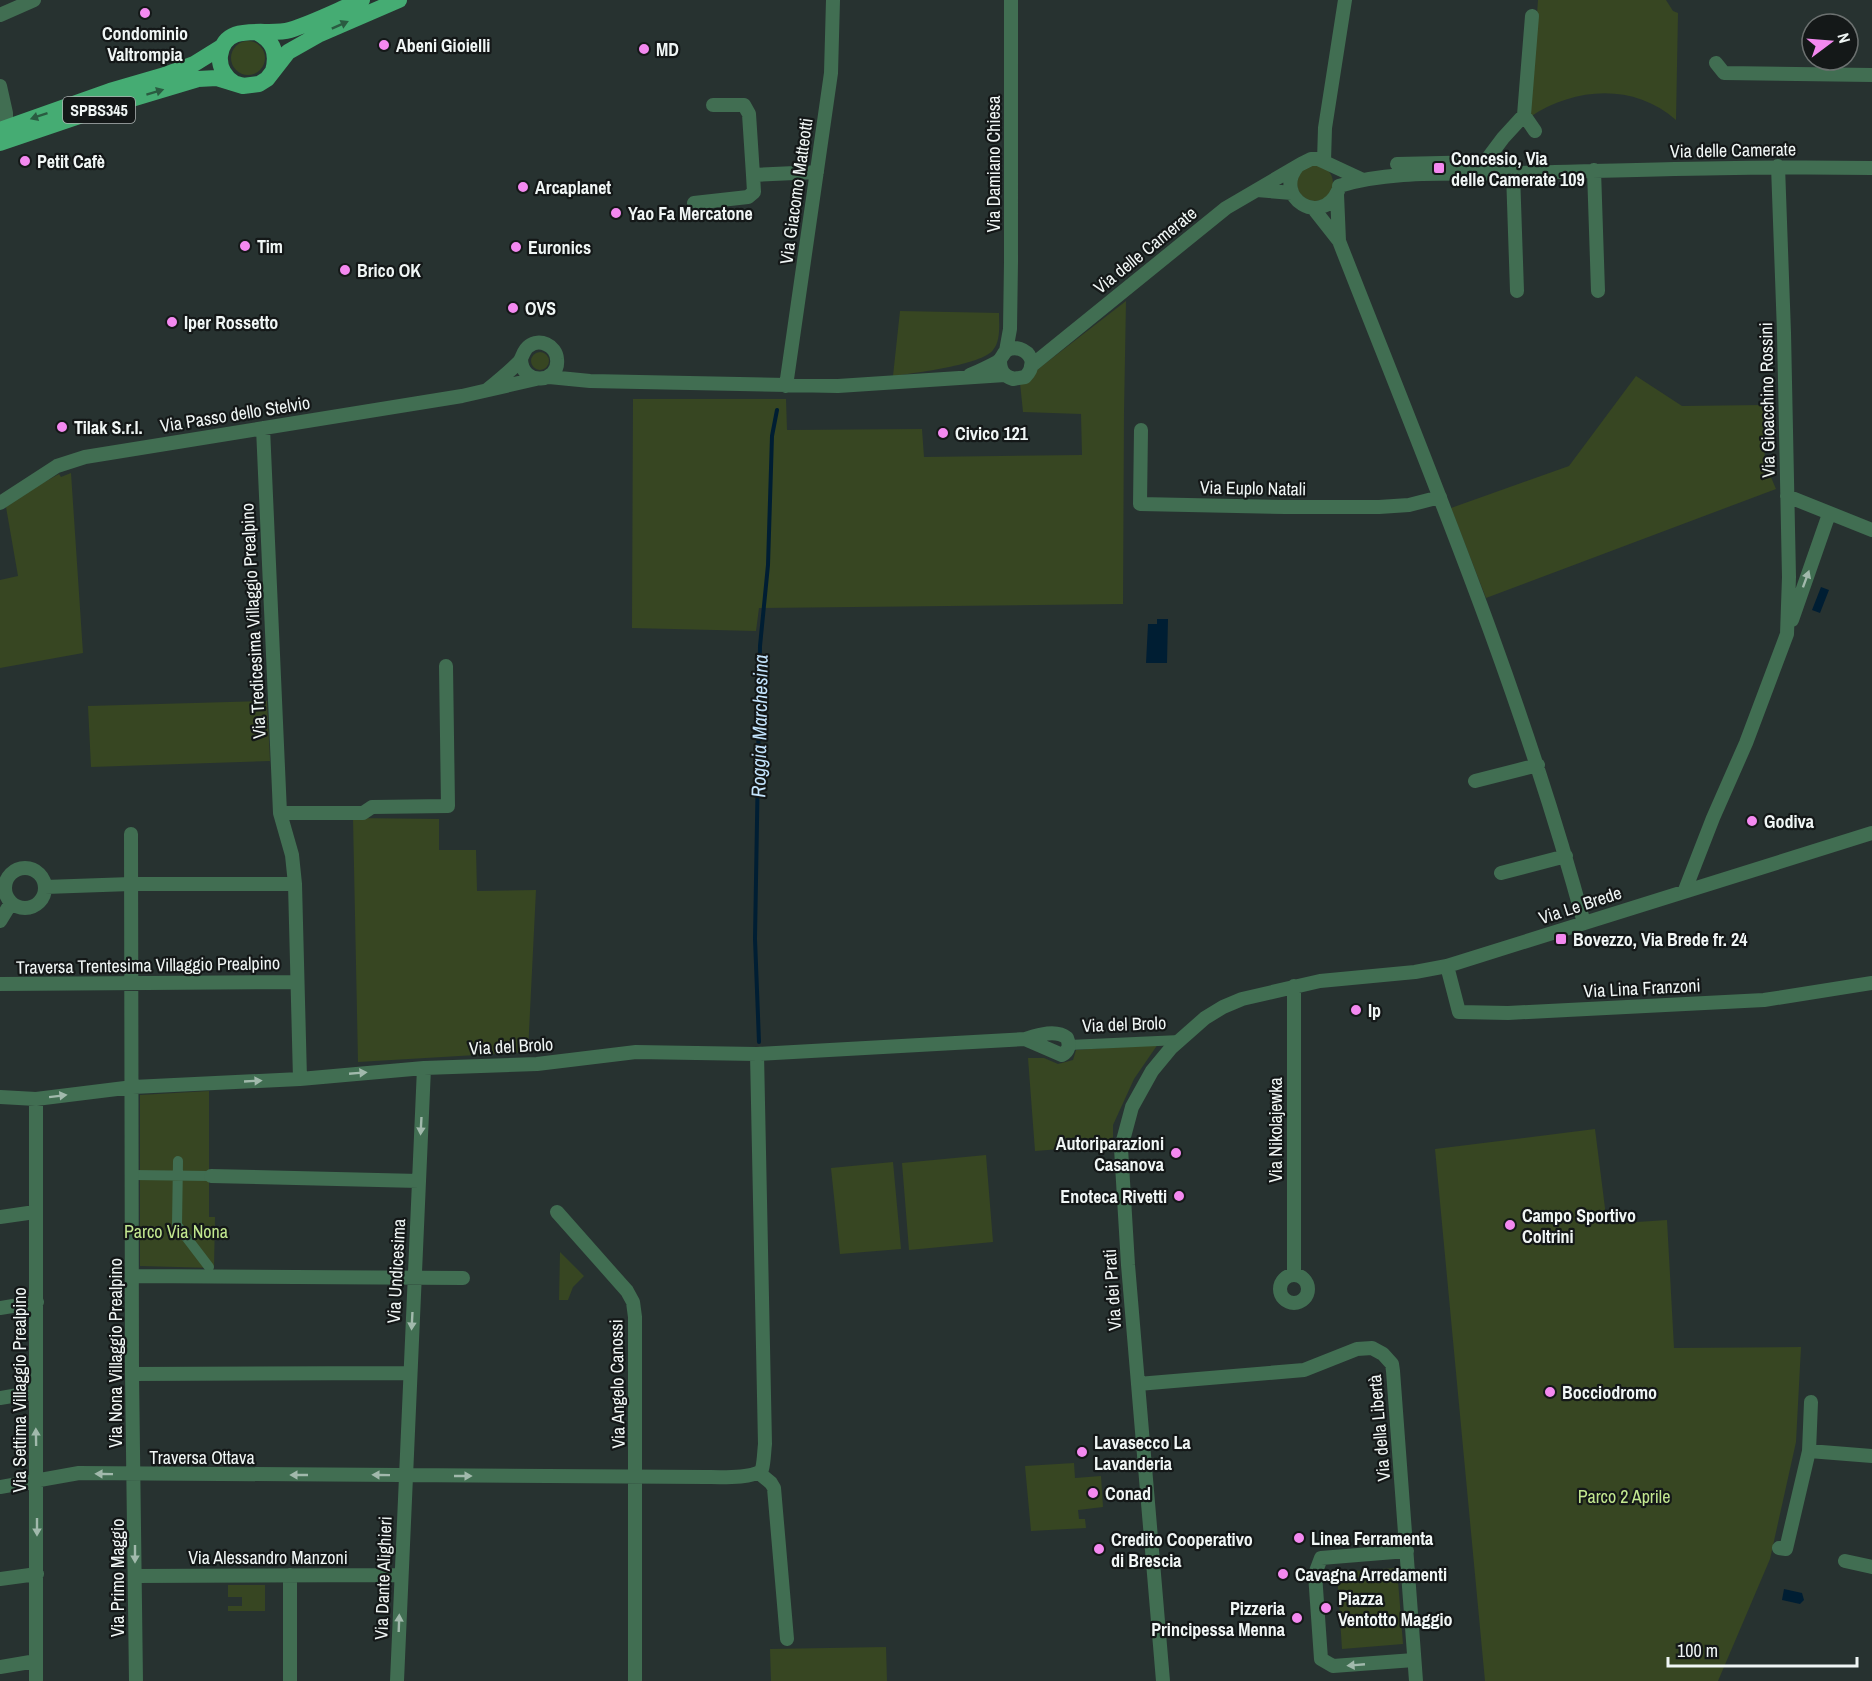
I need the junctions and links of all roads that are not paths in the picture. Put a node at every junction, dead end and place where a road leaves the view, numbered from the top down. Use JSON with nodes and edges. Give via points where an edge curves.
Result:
{"nodes":[{"id":1,"x":34,"y":0,"type":"edge"},
{"id":2,"x":363,"y":0,"type":"edge"},
{"id":3,"x":399,"y":0,"type":"edge"},
{"id":4,"x":832,"y":0,"type":"edge"},
{"id":5,"x":1011,"y":0,"type":"edge"},
{"id":6,"x":1345,"y":0,"type":"edge"},
{"id":7,"x":0,"y":15,"type":"edge"},
{"id":8,"x":1532,"y":16,"type":"dead end"},
{"id":9,"x":256,"y":32,"type":"junction"},
{"id":10,"x":223,"y":46,"type":"junction"},
{"id":11,"x":1716,"y":63,"type":"dead end"},
{"id":12,"x":273,"y":71,"type":"junction"},
{"id":13,"x":1872,"y":75,"type":"edge"},
{"id":14,"x":236,"y":84,"type":"junction"},
{"id":15,"x":0,"y":86,"type":"edge"},
{"id":16,"x":713,"y":105,"type":"dead end"},
{"id":17,"x":1524,"y":115,"type":"junction"},
{"id":18,"x":1326,"y":128,"type":"junction"},
{"id":19,"x":1535,"y":130,"type":"dead end"},
{"id":20,"x":2,"y":133,"type":"edge"},
{"id":21,"x":1327,"y":163,"type":"junction"},
{"id":22,"x":1301,"y":164,"type":"junction"},
{"id":23,"x":1397,"y":164,"type":"dead end"},
{"id":24,"x":1778,"y":166,"type":"junction"},
{"id":25,"x":1872,"y":168,"type":"edge"},
{"id":26,"x":1594,"y":171,"type":"junction"},
{"id":27,"x":817,"y":172,"type":"junction"},
{"id":28,"x":1513,"y":173,"type":"junction"},
{"id":29,"x":753,"y":175,"type":"junction"},
{"id":30,"x":1361,"y":179,"type":"junction"},
{"id":31,"x":1257,"y":190,"type":"junction"},
{"id":32,"x":1338,"y":190,"type":"junction"},
{"id":33,"x":1292,"y":193,"type":"junction"},
{"id":34,"x":694,"y":203,"type":"dead end"},
{"id":35,"x":1313,"y":208,"type":"junction"},
{"id":36,"x":1339,"y":241,"type":"junction"},
{"id":37,"x":1517,"y":291,"type":"dead end"},
{"id":38,"x":1598,"y":291,"type":"dead end"},
{"id":39,"x":1059,"y":343,"type":"junction"},
{"id":40,"x":1013,"y":353,"type":"junction"},
{"id":41,"x":521,"y":359,"type":"junction"},
{"id":42,"x":558,"y":361,"type":"junction"},
{"id":43,"x":1031,"y":366,"type":"junction"},
{"id":44,"x":1005,"y":375,"type":"junction"},
{"id":45,"x":542,"y":378,"type":"junction"},
{"id":46,"x":966,"y":378,"type":"junction"},
{"id":47,"x":590,"y":381,"type":"junction"},
{"id":48,"x":786,"y":386,"type":"junction"},
{"id":49,"x":486,"y":391,"type":"junction"},
{"id":50,"x":262,"y":428,"type":"junction"},
{"id":51,"x":1141,"y":430,"type":"dead end"},
{"id":52,"x":1787,"y":496,"type":"junction"},
{"id":53,"x":1440,"y":497,"type":"junction"},
{"id":54,"x":0,"y":503,"type":"edge"},
{"id":55,"x":1829,"y":514,"type":"junction"},
{"id":56,"x":1872,"y":530,"type":"edge"},
{"id":57,"x":1787,"y":634,"type":"junction"},
{"id":58,"x":446,"y":666,"type":"dead end"},
{"id":59,"x":1538,"y":765,"type":"junction"},
{"id":60,"x":1475,"y":781,"type":"dead end"},
{"id":61,"x":280,"y":813,"type":"junction"},
{"id":62,"x":1872,"y":833,"type":"edge"},
{"id":63,"x":131,"y":834,"type":"dead end"},
{"id":64,"x":1566,"y":856,"type":"junction"},
{"id":65,"x":1501,"y":873,"type":"dead end"},
{"id":66,"x":131,"y":884,"type":"junction"},
{"id":67,"x":295,"y":884,"type":"junction"},
{"id":68,"x":45,"y":887,"type":"junction"},
{"id":69,"x":2,"y":888,"type":"edge"},
{"id":70,"x":1685,"y":890,"type":"junction"},
{"id":71,"x":11,"y":903,"type":"junction"},
{"id":72,"x":0,"y":921,"type":"edge"},
{"id":73,"x":1584,"y":923,"type":"junction"},
{"id":74,"x":1447,"y":966,"type":"junction"},
{"id":75,"x":133,"y":982,"type":"junction"},
{"id":76,"x":297,"y":982,"type":"junction"},
{"id":77,"x":1872,"y":983,"type":"edge"},
{"id":78,"x":0,"y":984,"type":"edge"},
{"id":79,"x":1294,"y":986,"type":"junction"},
{"id":80,"x":1180,"y":1040,"type":"junction"},
{"id":81,"x":1069,"y":1045,"type":"joint"},
{"id":82,"x":757,"y":1054,"type":"junction"},
{"id":83,"x":424,"y":1068,"type":"junction"},
{"id":84,"x":300,"y":1078,"type":"junction"},
{"id":85,"x":133,"y":1087,"type":"junction"},
{"id":86,"x":0,"y":1097,"type":"edge"},
{"id":87,"x":36,"y":1099,"type":"junction"},
{"id":88,"x":178,"y":1161,"type":"dead end"},
{"id":89,"x":133,"y":1175,"type":"junction"},
{"id":90,"x":177,"y":1176,"type":"junction"},
{"id":91,"x":211,"y":1176,"type":"joint"},
{"id":92,"x":419,"y":1181,"type":"junction"},
{"id":93,"x":35,"y":1212,"type":"junction"},
{"id":94,"x":557,"y":1212,"type":"dead end"},
{"id":95,"x":0,"y":1217,"type":"edge"},
{"id":96,"x":209,"y":1268,"type":"dead end"},
{"id":97,"x":1294,"y":1274,"type":"dead end"},
{"id":98,"x":133,"y":1276,"type":"junction"},
{"id":99,"x":414,"y":1276,"type":"junction"},
{"id":100,"x":463,"y":1278,"type":"dead end"},
{"id":101,"x":37,"y":1302,"type":"junction"},
{"id":102,"x":0,"y":1308,"type":"edge"},
{"id":103,"x":410,"y":1373,"type":"junction"},
{"id":104,"x":132,"y":1374,"type":"junction"},
{"id":105,"x":1138,"y":1384,"type":"junction"},
{"id":106,"x":36,"y":1392,"type":"junction"},
{"id":107,"x":0,"y":1398,"type":"edge"},
{"id":108,"x":1811,"y":1402,"type":"dead end"},
{"id":109,"x":1809,"y":1451,"type":"junction"},
{"id":110,"x":1872,"y":1456,"type":"edge"},
{"id":111,"x":134,"y":1474,"type":"junction"},
{"id":112,"x":755,"y":1474,"type":"junction"},
{"id":113,"x":405,"y":1475,"type":"junction"},
{"id":114,"x":636,"y":1476,"type":"junction"},
{"id":115,"x":37,"y":1481,"type":"junction"},
{"id":116,"x":0,"y":1486,"type":"edge"},
{"id":117,"x":1779,"y":1548,"type":"dead end"},
{"id":118,"x":1407,"y":1551,"type":"junction"},
{"id":119,"x":1845,"y":1561,"type":"dead end"},
{"id":120,"x":1872,"y":1566,"type":"edge"},
{"id":121,"x":37,"y":1574,"type":"junction"},
{"id":122,"x":290,"y":1575,"type":"junction"},
{"id":123,"x":401,"y":1575,"type":"junction"},
{"id":124,"x":135,"y":1576,"type":"junction"},
{"id":125,"x":0,"y":1579,"type":"edge"},
{"id":126,"x":787,"y":1639,"type":"dead end"},
{"id":127,"x":1414,"y":1660,"type":"junction"},
{"id":128,"x":36,"y":1662,"type":"junction"},
{"id":129,"x":0,"y":1667,"type":"edge"},
{"id":130,"x":36,"y":1681,"type":"edge"},
{"id":131,"x":136,"y":1681,"type":"edge"},
{"id":132,"x":290,"y":1681,"type":"edge"},
{"id":133,"x":397,"y":1681,"type":"edge"},
{"id":134,"x":635,"y":1681,"type":"edge"},
{"id":135,"x":1163,"y":1681,"type":"edge"},
{"id":136,"x":1416,"y":1681,"type":"edge"}],
"edges":[{"from":1,"to":7,"type":"street"},
{"from":2,"to":9,"type":"main road","number":"SPBS345","via":[[280,33]]},
{"from":12,"to":3,"type":"main road","number":"SPBS345","one_way":true,"via":[[288,52]]},
{"from":4,"to":27,"type":"street","name":"Via Giacomo Matteotti","via":[[832,66]]},
{"from":5,"to":40,"type":"street","name":"Via Damiano Chiesa"},
{"from":6,"to":18,"type":"street"},
{"from":8,"to":17,"type":"street"},
{"from":9,"to":10,"type":"main road","number":"SPBS345","via":[[237,33]]},
{"from":9,"to":12,"type":"main road","via":[[271,43],[275,52]]},
{"from":10,"to":14,"type":"main road","via":[[220,64]]},
{"from":10,"to":20,"type":"main road","number":"SPBS345","one_way":true,"via":[[194,64]]},
{"from":11,"to":13,"type":"street","via":[[1724,73]]},
{"from":12,"to":14,"type":"main road","number":"SPBS345","via":[[259,84]]},
{"from":20,"to":14,"type":"main road","number":"SPBS345","one_way":true,"via":[[198,79],[217,78]]},
{"from":15,"to":20,"type":"street","via":[[6,113]]},
{"from":16,"to":29,"type":"street","via":[[744,105]]},
{"from":17,"to":19,"type":"street"},
{"from":17,"to":23,"type":"street","via":[[1485,162]]},
{"from":18,"to":21,"type":"street"},
{"from":18,"to":22,"type":"street"},
{"from":21,"to":22,"type":"street","name":"Via delle Camerate","via":[[1311,159]]},
{"from":21,"to":30,"type":"street","name":"Via delle Camerate"},
{"from":21,"to":32,"type":"street","via":[[1337,174]]},
{"from":22,"to":31,"type":"street","name":"Via delle Camerate"},
{"from":22,"to":33,"type":"street","via":[[1290,182]]},
{"from":24,"to":25,"type":"street","name":"Via delle Camerate"},
{"from":24,"to":26,"type":"street","name":"Via delle Camerate"},
{"from":24,"to":52,"type":"street","name":"Via Gioacchino Rossini"},
{"from":26,"to":28,"type":"street","name":"Via delle Camerate"},
{"from":26,"to":38,"type":"street"},
{"from":27,"to":29,"type":"street"},
{"from":27,"to":48,"type":"street","name":"Via Giacomo Matteotti"},
{"from":28,"to":30,"type":"street","name":"Via delle Camerate"},
{"from":28,"to":37,"type":"street"},
{"from":29,"to":34,"type":"street","via":[[754,192],[748,197]]},
{"from":30,"to":32,"type":"street","name":"Via delle Camerate"},
{"from":31,"to":33,"type":"street"},
{"from":31,"to":39,"type":"street","name":"Via delle Camerate","via":[[1226,208]]},
{"from":32,"to":35,"type":"street","name":"Via delle Camerate","via":[[1331,202]]},
{"from":32,"to":36,"type":"street"},
{"from":33,"to":35,"type":"street","via":[[1300,204]]},
{"from":35,"to":36,"type":"street"},
{"from":36,"to":53,"type":"street"},
{"from":39,"to":40,"type":"street","name":"Via delle Camerate"},
{"from":39,"to":43,"type":"street","name":"Via delle Camerate"},
{"from":40,"to":43,"type":"street","via":[[1030,358]]},
{"from":40,"to":44,"type":"street","via":[[1002,371]]},
{"from":40,"to":46,"type":"street","name":"Via delle Camerate"},
{"from":41,"to":42,"type":"street","via":[[530,345],[542,343],[554,350]]},
{"from":41,"to":45,"type":"street","via":[[526,374]]},
{"from":41,"to":49,"type":"street"},
{"from":42,"to":45,"type":"street","via":[[554,372]]},
{"from":42,"to":47,"type":"street"},
{"from":43,"to":44,"type":"street","name":"Via delle Camerate","via":[[1025,377],[1013,379]]},
{"from":44,"to":46,"type":"street","name":"Via delle Camerate"},
{"from":45,"to":47,"type":"street","name":"Via Passo dello Stelvio"},
{"from":45,"to":49,"type":"street","name":"Via Passo dello Stelvio"},
{"from":46,"to":48,"type":"street","name":"Via delle Camerate"},
{"from":47,"to":48,"type":"street","name":"Via Passo dello Stelvio"},
{"from":49,"to":50,"type":"street","name":"Via Passo dello Stelvio"},
{"from":50,"to":54,"type":"street","name":"Via Passo dello Stelvio","via":[[85,457],[57,466]]},
{"from":50,"to":61,"type":"street","name":"Via Tredicesima Villaggio Prealpino"},
{"from":51,"to":53,"type":"street","name":"Via Euplo Natali","via":[[1140,504],[1380,507]]},
{"from":52,"to":55,"type":"street"},
{"from":52,"to":57,"type":"street","name":"Via Gioacchino Rossini"},
{"from":53,"to":59,"type":"street"},
{"from":55,"to":56,"type":"street"},
{"from":57,"to":55,"type":"street","name":"Via Gioacchino Rossini","one_way":true},
{"from":57,"to":70,"type":"street","name":"Via Gioacchino Rossini"},
{"from":58,"to":61,"type":"street","via":[[448,806],[372,807],[363,813]]},
{"from":59,"to":60,"type":"street"},
{"from":59,"to":64,"type":"street"},
{"from":61,"to":67,"type":"street","name":"Via Tredicesima Villaggio Prealpino","via":[[292,855]]},
{"from":62,"to":70,"type":"street","name":"Via Le Brede"},
{"from":63,"to":66,"type":"street","name":"Via Nona Villaggio Prealpino"},
{"from":64,"to":65,"type":"street"},
{"from":64,"to":73,"type":"street"},
{"from":66,"to":67,"type":"street"},
{"from":66,"to":68,"type":"street"},
{"from":66,"to":75,"type":"street","name":"Via Nona Villaggio Prealpino"},
{"from":67,"to":76,"type":"street","name":"Via Tredicesima Villaggio Prealpino"},
{"from":68,"to":69,"type":"street","via":[[41,876],[24,868],[8,876]]},
{"from":68,"to":71,"type":"street","via":[[41,900],[30,907]]},
{"from":69,"to":71,"type":"street"},
{"from":70,"to":73,"type":"street","name":"Via Le Brede"},
{"from":71,"to":72,"type":"street"},
{"from":73,"to":74,"type":"street","name":"Via Le Brede"},
{"from":74,"to":77,"type":"street","name":"Via Lina Franzoni","via":[[1460,1012],[1764,1000]]},
{"from":74,"to":79,"type":"street","name":"Via Le Brede"},
{"from":75,"to":76,"type":"street","name":"Traversa Trentesima Villaggio Prealpino"},
{"from":75,"to":78,"type":"street","name":"Traversa Trentesima Villaggio Prealpino"},
{"from":75,"to":85,"type":"street","name":"Via Nona Villaggio Prealpino"},
{"from":76,"to":84,"type":"street","name":"Via Tredicesima Villaggio Prealpino"},
{"from":79,"to":80,"type":"street","name":"Via dei Prati","via":[[1223,1007]]},
{"from":79,"to":97,"type":"street","name":"Via Nikolajewka"},
{"from":80,"to":81,"type":"street","name":"Via del Brolo"},
{"from":80,"to":105,"type":"street","name":"Via dei Prati","via":[[1143,1086],[1122,1138]]},
{"from":81,"to":82,"type":"street","name":"Via del Brolo","via":[[1062,1054],[1025,1039]]},
{"from":82,"to":83,"type":"street","name":"Via del Brolo","via":[[636,1052],[537,1064]]},
{"from":82,"to":112,"type":"street","via":[[765,1444],[762,1469]]},
{"from":84,"to":83,"type":"street","name":"Via del Brolo","one_way":true},
{"from":83,"to":92,"type":"street","name":"Via Undicesima","one_way":true},
{"from":85,"to":84,"type":"street","name":"Via del Brolo","one_way":true},
{"from":87,"to":85,"type":"street","name":"Via del Brolo","one_way":true},
{"from":85,"to":89,"type":"street","name":"Via Nona Villaggio Prealpino"},
{"from":86,"to":87,"type":"street","name":"Via del Brolo"},
{"from":87,"to":93,"type":"street","name":"Via Settima Villaggio Prealpino"},
{"from":88,"to":90,"type":"street"},
{"from":89,"to":90,"type":"street"},
{"from":89,"to":98,"type":"street","name":"Via Nona Villaggio Prealpino"},
{"from":90,"to":91,"type":"street"},
{"from":90,"to":96,"type":"street","via":[[177,1225]]},
{"from":91,"to":92,"type":"street"},
{"from":92,"to":99,"type":"street","name":"Via Undicesima"},
{"from":93,"to":95,"type":"street"},
{"from":93,"to":101,"type":"street","name":"Via Settima Villaggio Prealpino"},
{"from":94,"to":114,"type":"street","name":"Via Angelo Canossi","via":[[633,1302]]},
{"from":98,"to":99,"type":"street"},
{"from":98,"to":104,"type":"street","name":"Via Nona Villaggio Prealpino"},
{"from":99,"to":100,"type":"street"},
{"from":99,"to":103,"type":"street","name":"Via Undicesima","one_way":true},
{"from":101,"to":102,"type":"street"},
{"from":101,"to":106,"type":"street","name":"Via Settima Villaggio Prealpino"},
{"from":103,"to":104,"type":"street"},
{"from":103,"to":113,"type":"street","name":"Via Undicesima"},
{"from":104,"to":111,"type":"street","name":"Via Nona Villaggio Prealpino"},
{"from":105,"to":118,"type":"street","name":"Via della Libertà","via":[[1304,1370],[1357,1349],[1372,1348],[1383,1354],[1393,1371]]},
{"from":105,"to":135,"type":"street","name":"Via dei Prati"},
{"from":106,"to":107,"type":"street"},
{"from":115,"to":106,"type":"street","name":"Via Settima Villaggio Prealpino","one_way":true},
{"from":108,"to":109,"type":"street"},
{"from":109,"to":110,"type":"street"},
{"from":109,"to":117,"type":"street","via":[[1786,1549]]},
{"from":113,"to":111,"type":"street","name":"Traversa Ottava","one_way":true},
{"from":111,"to":115,"type":"street","name":"Traversa Ottava","one_way":true,"via":[[79,1473]]},
{"from":111,"to":124,"type":"street","name":"Via Primo Maggio","one_way":true},
{"from":112,"to":114,"type":"street"},
{"from":112,"to":126,"type":"street","via":[[766,1478],[774,1488]]},
{"from":113,"to":114,"type":"street","name":"Via Angelo Canossi","one_way":true},
{"from":113,"to":123,"type":"street","name":"Via Dante Alighieri"},
{"from":114,"to":134,"type":"street","name":"Via Angelo Canossi"},
{"from":115,"to":116,"type":"street","name":"Traversa Ottava"},
{"from":115,"to":121,"type":"street","name":"Via Settima Villaggio Prealpino","one_way":true},
{"from":118,"to":127,"type":"street","name":"Via della Libertà"},
{"from":127,"to":118,"type":"street","one_way":true,"via":[[1333,1666],[1321,1659],[1315,1574],[1321,1558]]},
{"from":119,"to":120,"type":"street"},
{"from":121,"to":125,"type":"street"},
{"from":121,"to":128,"type":"street","name":"Via Settima Villaggio Prealpino"},
{"from":122,"to":123,"type":"street","name":"Via Alessandro Manzoni"},
{"from":122,"to":124,"type":"street","name":"Via Alessandro Manzoni"},
{"from":122,"to":132,"type":"street"},
{"from":133,"to":123,"type":"street","name":"Via Dante Alighieri","one_way":true},
{"from":124,"to":131,"type":"street","name":"Via Primo Maggio"},
{"from":127,"to":136,"type":"street","name":"Via della Libertà"},
{"from":128,"to":129,"type":"street"},
{"from":128,"to":130,"type":"street","name":"Via Settima Villaggio Prealpino"}]}
